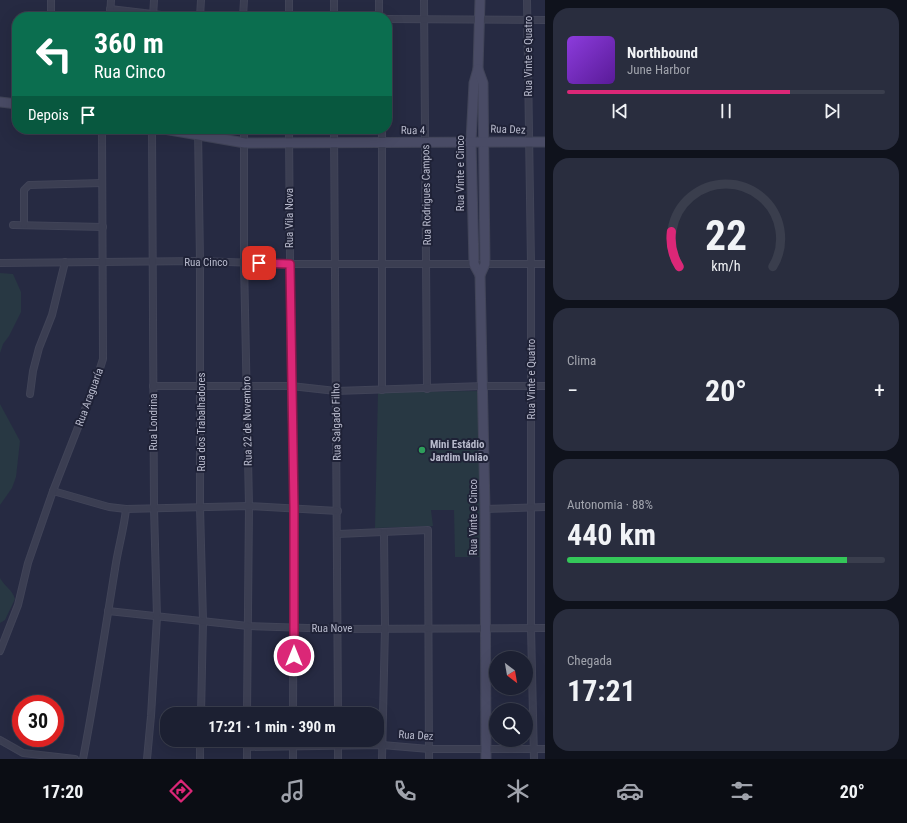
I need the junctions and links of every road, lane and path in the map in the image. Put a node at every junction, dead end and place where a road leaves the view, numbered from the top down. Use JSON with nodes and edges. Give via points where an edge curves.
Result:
{"nodes":[{"id":1,"x":51,"y":0,"type":"edge"},
{"id":2,"x":110,"y":0,"type":"edge"},
{"id":3,"x":154,"y":0,"type":"edge"},
{"id":4,"x":200,"y":0,"type":"edge"},
{"id":5,"x":244,"y":0,"type":"edge"},
{"id":6,"x":289,"y":0,"type":"edge"},
{"id":7,"x":334,"y":0,"type":"edge"},
{"id":8,"x":380,"y":0,"type":"edge"},
{"id":9,"x":424,"y":0,"type":"edge"},
{"id":10,"x":480,"y":0,"type":"edge"},
{"id":11,"x":527,"y":0,"type":"edge"},
{"id":12,"x":110,"y":9,"type":"joint"},
{"id":13,"x":51,"y":12,"type":"edge"},
{"id":14,"x":132,"y":12,"type":"edge"},
{"id":15,"x":153,"y":12,"type":"edge"},
{"id":16,"x":200,"y":12,"type":"edge"},
{"id":17,"x":243,"y":12,"type":"edge"},
{"id":18,"x":289,"y":12,"type":"edge"},
{"id":19,"x":334,"y":12,"type":"edge"},
{"id":20,"x":379,"y":12,"type":"edge"},
{"id":21,"x":392,"y":19,"type":"edge"},
{"id":22,"x":480,"y":20,"type":"junction"},
{"id":23,"x":528,"y":20,"type":"junction"},
{"id":24,"x":545,"y":20,"type":"edge"},
{"id":25,"x":423,"y":21,"type":"junction"},
{"id":26,"x":478,"y":68,"type":"junction"},
{"id":27,"x":0,"y":102,"type":"edge"},
{"id":28,"x":12,"y":103,"type":"edge"},
{"id":29,"x":102,"y":134,"type":"edge"},
{"id":30,"x":152,"y":134,"type":"edge"},
{"id":31,"x":198,"y":134,"type":"edge"},
{"id":32,"x":203,"y":134,"type":"edge"},
{"id":33,"x":244,"y":134,"type":"edge"},
{"id":34,"x":290,"y":134,"type":"edge"},
{"id":35,"x":334,"y":134,"type":"edge"},
{"id":36,"x":382,"y":134,"type":"edge"},
{"id":37,"x":471,"y":141,"type":"junction"},
{"id":38,"x":482,"y":141,"type":"junction"},
{"id":39,"x":382,"y":142,"type":"junction"},
{"id":40,"x":528,"y":142,"type":"junction"},
{"id":41,"x":545,"y":142,"type":"edge"},
{"id":42,"x":245,"y":143,"type":"junction"},
{"id":43,"x":290,"y":143,"type":"junction"},
{"id":44,"x":334,"y":143,"type":"junction"},
{"id":45,"x":426,"y":143,"type":"junction"},
{"id":46,"x":102,"y":183,"type":"junction"},
{"id":47,"x":13,"y":225,"type":"dead end"},
{"id":48,"x":24,"y":225,"type":"junction"},
{"id":49,"x":102,"y":227,"type":"junction"},
{"id":50,"x":103,"y":261,"type":"junction"},
{"id":51,"x":65,"y":262,"type":"junction"},
{"id":52,"x":153,"y":262,"type":"junction"},
{"id":53,"x":200,"y":262,"type":"junction"},
{"id":54,"x":244,"y":262,"type":"junction"},
{"id":55,"x":0,"y":263,"type":"edge"},
{"id":56,"x":290,"y":264,"type":"junction"},
{"id":57,"x":335,"y":264,"type":"junction"},
{"id":58,"x":380,"y":264,"type":"junction"},
{"id":59,"x":474,"y":264,"type":"junction"},
{"id":60,"x":485,"y":264,"type":"junction"},
{"id":61,"x":531,"y":264,"type":"junction"},
{"id":62,"x":545,"y":264,"type":"edge"},
{"id":63,"x":427,"y":265,"type":"junction"},
{"id":64,"x":480,"y":276,"type":"junction"},
{"id":65,"x":153,"y":386,"type":"junction"},
{"id":66,"x":201,"y":386,"type":"junction"},
{"id":67,"x":291,"y":386,"type":"junction"},
{"id":68,"x":483,"y":386,"type":"junction"},
{"id":69,"x":531,"y":386,"type":"junction"},
{"id":70,"x":545,"y":386,"type":"edge"},
{"id":71,"x":247,"y":387,"type":"junction"},
{"id":72,"x":427,"y":389,"type":"junction"},
{"id":73,"x":382,"y":390,"type":"junction"},
{"id":74,"x":336,"y":391,"type":"junction"},
{"id":75,"x":30,"y":394,"type":"dead end"},
{"id":76,"x":53,"y":491,"type":"junction"},
{"id":77,"x":249,"y":506,"type":"junction"},
{"id":78,"x":200,"y":507,"type":"junction"},
{"id":79,"x":531,"y":507,"type":"junction"},
{"id":80,"x":545,"y":507,"type":"edge"},
{"id":81,"x":154,"y":508,"type":"junction"},
{"id":82,"x":294,"y":508,"type":"junction"},
{"id":83,"x":126,"y":509,"type":"junction"},
{"id":84,"x":485,"y":509,"type":"junction"},
{"id":85,"x":338,"y":511,"type":"junction"},
{"id":86,"x":384,"y":533,"type":"junction"},
{"id":87,"x":338,"y":534,"type":"junction"},
{"id":88,"x":108,"y":611,"type":"junction"},
{"id":89,"x":157,"y":618,"type":"junction"},
{"id":90,"x":203,"y":621,"type":"junction"},
{"id":91,"x":248,"y":626,"type":"junction"},
{"id":92,"x":294,"y":627,"type":"junction"},
{"id":93,"x":386,"y":627,"type":"junction"},
{"id":94,"x":429,"y":627,"type":"junction"},
{"id":95,"x":338,"y":628,"type":"junction"},
{"id":96,"x":485,"y":628,"type":"junction"},
{"id":97,"x":531,"y":628,"type":"junction"},
{"id":98,"x":545,"y":628,"type":"edge"},
{"id":99,"x":0,"y":651,"type":"edge"},
{"id":100,"x":201,"y":707,"type":"edge"},
{"id":101,"x":248,"y":707,"type":"edge"},
{"id":102,"x":293,"y":707,"type":"edge"},
{"id":103,"x":338,"y":707,"type":"edge"},
{"id":104,"x":383,"y":707,"type":"edge"},
{"id":105,"x":0,"y":740,"type":"edge"},
{"id":106,"x":384,"y":745,"type":"edge"},
{"id":107,"x":200,"y":747,"type":"edge"},
{"id":108,"x":247,"y":747,"type":"joint"},
{"id":109,"x":338,"y":747,"type":"joint"},
{"id":110,"x":382,"y":747,"type":"edge"},
{"id":111,"x":293,"y":748,"type":"junction"},
{"id":112,"x":430,"y":749,"type":"junction"},
{"id":113,"x":534,"y":749,"type":"junction"},
{"id":114,"x":545,"y":749,"type":"edge"},
{"id":115,"x":487,"y":754,"type":"edge"},
{"id":116,"x":75,"y":759,"type":"edge"},
{"id":117,"x":82,"y":759,"type":"edge"},
{"id":118,"x":147,"y":759,"type":"edge"},
{"id":119,"x":200,"y":759,"type":"edge"},
{"id":120,"x":247,"y":759,"type":"edge"},
{"id":121,"x":293,"y":759,"type":"edge"},
{"id":122,"x":338,"y":759,"type":"edge"},
{"id":123,"x":382,"y":759,"type":"edge"},
{"id":124,"x":429,"y":759,"type":"edge"},
{"id":125,"x":534,"y":759,"type":"edge"}],
"edges":[{"from":1,"to":13,"type":"street"},
{"from":2,"to":12,"type":"street"},
{"from":3,"to":15,"type":"street"},
{"from":4,"to":16,"type":"street"},
{"from":5,"to":17,"type":"street"},
{"from":6,"to":18,"type":"street"},
{"from":7,"to":19,"type":"street"},
{"from":8,"to":20,"type":"street"},
{"from":9,"to":25,"type":"street","name":"Rua Rodrigues Campos"},
{"from":10,"to":22,"type":"street","name":"Rua Vinte e Cinco"},
{"from":11,"to":23,"type":"street","name":"Rua Vinte e Quatro"},
{"from":12,"to":14,"type":"street"},
{"from":21,"to":25,"type":"street"},
{"from":22,"to":23,"type":"street"},
{"from":22,"to":25,"type":"street"},
{"from":22,"to":26,"type":"street","name":"Rua Vinte e Cinco"},
{"from":23,"to":24,"type":"street"},
{"from":23,"to":40,"type":"street","name":"Rua Vinte e Quatro"},
{"from":25,"to":45,"type":"street","name":"Rua Rodrigues Campos"},
{"from":26,"to":37,"type":"street","name":"Rua Vinte e Cinco","via":[[474,83]]},
{"from":26,"to":38,"type":"street","name":"Rua Vinte e Cinco","via":[[482,83]]},
{"from":27,"to":28,"type":"street"},
{"from":29,"to":46,"type":"street","name":"Rua Araguaría"},
{"from":30,"to":52,"type":"street","name":"Rua Londrina"},
{"from":31,"to":53,"type":"street","name":"Rua dos Trabalhadores"},
{"from":32,"to":42,"type":"street","name":"Rua 4"},
{"from":33,"to":42,"type":"street","name":"Rua 22 de Novembro"},
{"from":34,"to":43,"type":"street","name":"Rua Vila Nova"},
{"from":35,"to":44,"type":"street","name":"Rua Salgado Filho"},
{"from":36,"to":39,"type":"street"},
{"from":37,"to":38,"type":"street","name":"Rua Dez"},
{"from":37,"to":45,"type":"street","name":"Rua 4"},
{"from":37,"to":59,"type":"street","name":"Rua Vinte e Cinco"},
{"from":38,"to":40,"type":"street","name":"Rua Dez"},
{"from":38,"to":60,"type":"street","name":"Rua Vinte e Cinco"},
{"from":39,"to":44,"type":"street","name":"Rua 4"},
{"from":39,"to":45,"type":"street","name":"Rua 4"},
{"from":39,"to":58,"type":"street"},
{"from":40,"to":41,"type":"street","name":"Rua Dez"},
{"from":40,"to":61,"type":"street","name":"Rua Vinte e Quatro"},
{"from":42,"to":43,"type":"street","name":"Rua 4"},
{"from":42,"to":54,"type":"street","name":"Rua 22 de Novembro"},
{"from":43,"to":44,"type":"street","name":"Rua 4"},
{"from":43,"to":56,"type":"street","name":"Rua Vila Nova"},
{"from":44,"to":57,"type":"street","name":"Rua Salgado Filho"},
{"from":45,"to":63,"type":"street","name":"Rua Rodrigues Campos"},
{"from":46,"to":48,"type":"street","via":[[26,186]]},
{"from":46,"to":49,"type":"street","name":"Rua Araguaría"},
{"from":47,"to":48,"type":"street"},
{"from":48,"to":49,"type":"street"},
{"from":49,"to":50,"type":"street","name":"Rua Araguaría"},
{"from":50,"to":51,"type":"street","name":"Rua Cinco"},
{"from":50,"to":52,"type":"street","name":"Rua Cinco"},
{"from":50,"to":76,"type":"street","name":"Rua Araguaría","via":[[103,359]]},
{"from":51,"to":55,"type":"street","name":"Rua Cinco"},
{"from":51,"to":75,"type":"street","via":[[52,314],[34,366]]},
{"from":52,"to":53,"type":"street","name":"Rua Cinco"},
{"from":52,"to":65,"type":"street","name":"Rua Londrina"},
{"from":53,"to":54,"type":"street","name":"Rua Cinco"},
{"from":53,"to":66,"type":"street","name":"Rua dos Trabalhadores"},
{"from":54,"to":56,"type":"street","name":"Rua Cinco"},
{"from":54,"to":71,"type":"street","name":"Rua 22 de Novembro"},
{"from":56,"to":57,"type":"street","name":"Rua Cinco"},
{"from":56,"to":67,"type":"street","name":"Rua Vila Nova"},
{"from":57,"to":58,"type":"street","name":"Rua Cinco"},
{"from":57,"to":74,"type":"street","name":"Rua Salgado Filho"},
{"from":58,"to":63,"type":"street","name":"Rua Cinco"},
{"from":58,"to":73,"type":"street"},
{"from":59,"to":60,"type":"street","name":"Rua Cinco"},
{"from":59,"to":63,"type":"street","name":"Rua Cinco"},
{"from":59,"to":64,"type":"street","name":"Rua Vinte e Cinco"},
{"from":60,"to":61,"type":"street","name":"Rua Cinco"},
{"from":60,"to":64,"type":"street","name":"Rua Vinte e Cinco"},
{"from":61,"to":62,"type":"street","name":"Rua Cinco"},
{"from":61,"to":69,"type":"street","name":"Rua Vinte e Quatro"},
{"from":63,"to":72,"type":"street","name":"Rua Rodrigues Campos"},
{"from":64,"to":68,"type":"street","name":"Rua Vinte e Cinco"},
{"from":65,"to":66,"type":"street"},
{"from":65,"to":81,"type":"street","name":"Rua Londrina"},
{"from":66,"to":71,"type":"street"},
{"from":66,"to":78,"type":"street","name":"Rua dos Trabalhadores"},
{"from":67,"to":71,"type":"street"},
{"from":67,"to":74,"type":"street"},
{"from":67,"to":82,"type":"street","name":"Rua Vila Nova"},
{"from":68,"to":69,"type":"street"},
{"from":68,"to":72,"type":"street"},
{"from":68,"to":84,"type":"street","name":"Rua Vinte e Cinco"},
{"from":69,"to":70,"type":"street"},
{"from":69,"to":79,"type":"street","name":"Rua Vinte e Quatro"},
{"from":71,"to":77,"type":"street","name":"Rua 22 de Novembro"},
{"from":72,"to":73,"type":"street"},
{"from":73,"to":74,"type":"street"},
{"from":74,"to":85,"type":"street","name":"Rua Salgado Filho"},
{"from":76,"to":83,"type":"street","via":[[109,507]]},
{"from":76,"to":99,"type":"street","name":"Rua Araguaría","via":[[28,563],[18,605]]},
{"from":77,"to":78,"type":"street"},
{"from":77,"to":82,"type":"street"},
{"from":77,"to":91,"type":"street","name":"Rua 22 de Novembro"},
{"from":78,"to":81,"type":"street"},
{"from":78,"to":90,"type":"street","name":"Rua dos Trabalhadores"},
{"from":79,"to":80,"type":"street"},
{"from":79,"to":84,"type":"street"},
{"from":79,"to":97,"type":"street","name":"Rua Vinte e Quatro"},
{"from":81,"to":83,"type":"street"},
{"from":81,"to":89,"type":"street","name":"Rua Londrina"},
{"from":82,"to":85,"type":"street"},
{"from":82,"to":92,"type":"street","name":"Rua Vila Nova"},
{"from":83,"to":88,"type":"street"},
{"from":84,"to":96,"type":"street","name":"Rua Vinte e Cinco"},
{"from":85,"to":87,"type":"street","name":"Rua Salgado Filho"},
{"from":86,"to":87,"type":"street"},
{"from":86,"to":93,"type":"street"},
{"from":86,"to":94,"type":"street","via":[[428,530]]},
{"from":87,"to":95,"type":"street","name":"Rua Salgado Filho"},
{"from":88,"to":89,"type":"street","name":"Rua Nove"},
{"from":88,"to":117,"type":"street"},
{"from":89,"to":90,"type":"street","name":"Rua Nove"},
{"from":89,"to":118,"type":"street","name":"Rua Londrina"},
{"from":90,"to":91,"type":"street","name":"Rua Nove"},
{"from":90,"to":100,"type":"street","name":"Rua dos Trabalhadores"},
{"from":91,"to":92,"type":"street","name":"Rua Nove"},
{"from":91,"to":101,"type":"street","name":"Rua 22 de Novembro"},
{"from":92,"to":95,"type":"street","name":"Rua Nove"},
{"from":92,"to":102,"type":"street","name":"Rua Vila Nova"},
{"from":93,"to":94,"type":"street","name":"Rua Nove"},
{"from":93,"to":95,"type":"street","name":"Rua Nove"},
{"from":93,"to":104,"type":"street"},
{"from":94,"to":96,"type":"street","name":"Rua Nove"},
{"from":94,"to":112,"type":"street"},
{"from":95,"to":103,"type":"street","name":"Rua Salgado Filho"},
{"from":96,"to":97,"type":"street","name":"Rua Nove"},
{"from":96,"to":115,"type":"street","name":"Rua Vinte e Cinco"},
{"from":97,"to":98,"type":"street","name":"Rua Nove"},
{"from":97,"to":113,"type":"street","name":"Rua Vinte e Quatro"},
{"from":105,"to":116,"type":"street","via":[[23,753]]},
{"from":106,"to":112,"type":"street","name":"Rua Dez"},
{"from":107,"to":119,"type":"street"},
{"from":108,"to":111,"type":"street","name":"Rua Dez"},
{"from":108,"to":120,"type":"street"},
{"from":109,"to":111,"type":"street","name":"Rua Dez"},
{"from":109,"to":122,"type":"street"},
{"from":110,"to":123,"type":"street"},
{"from":111,"to":121,"type":"street"},
{"from":112,"to":115,"type":"street","name":"Rua Dez"},
{"from":112,"to":124,"type":"street"},
{"from":113,"to":114,"type":"street","name":"Rua Dez"},
{"from":113,"to":115,"type":"street","name":"Rua Dez"},
{"from":113,"to":125,"type":"street","name":"Rua Vinte e Quatro"}]}
